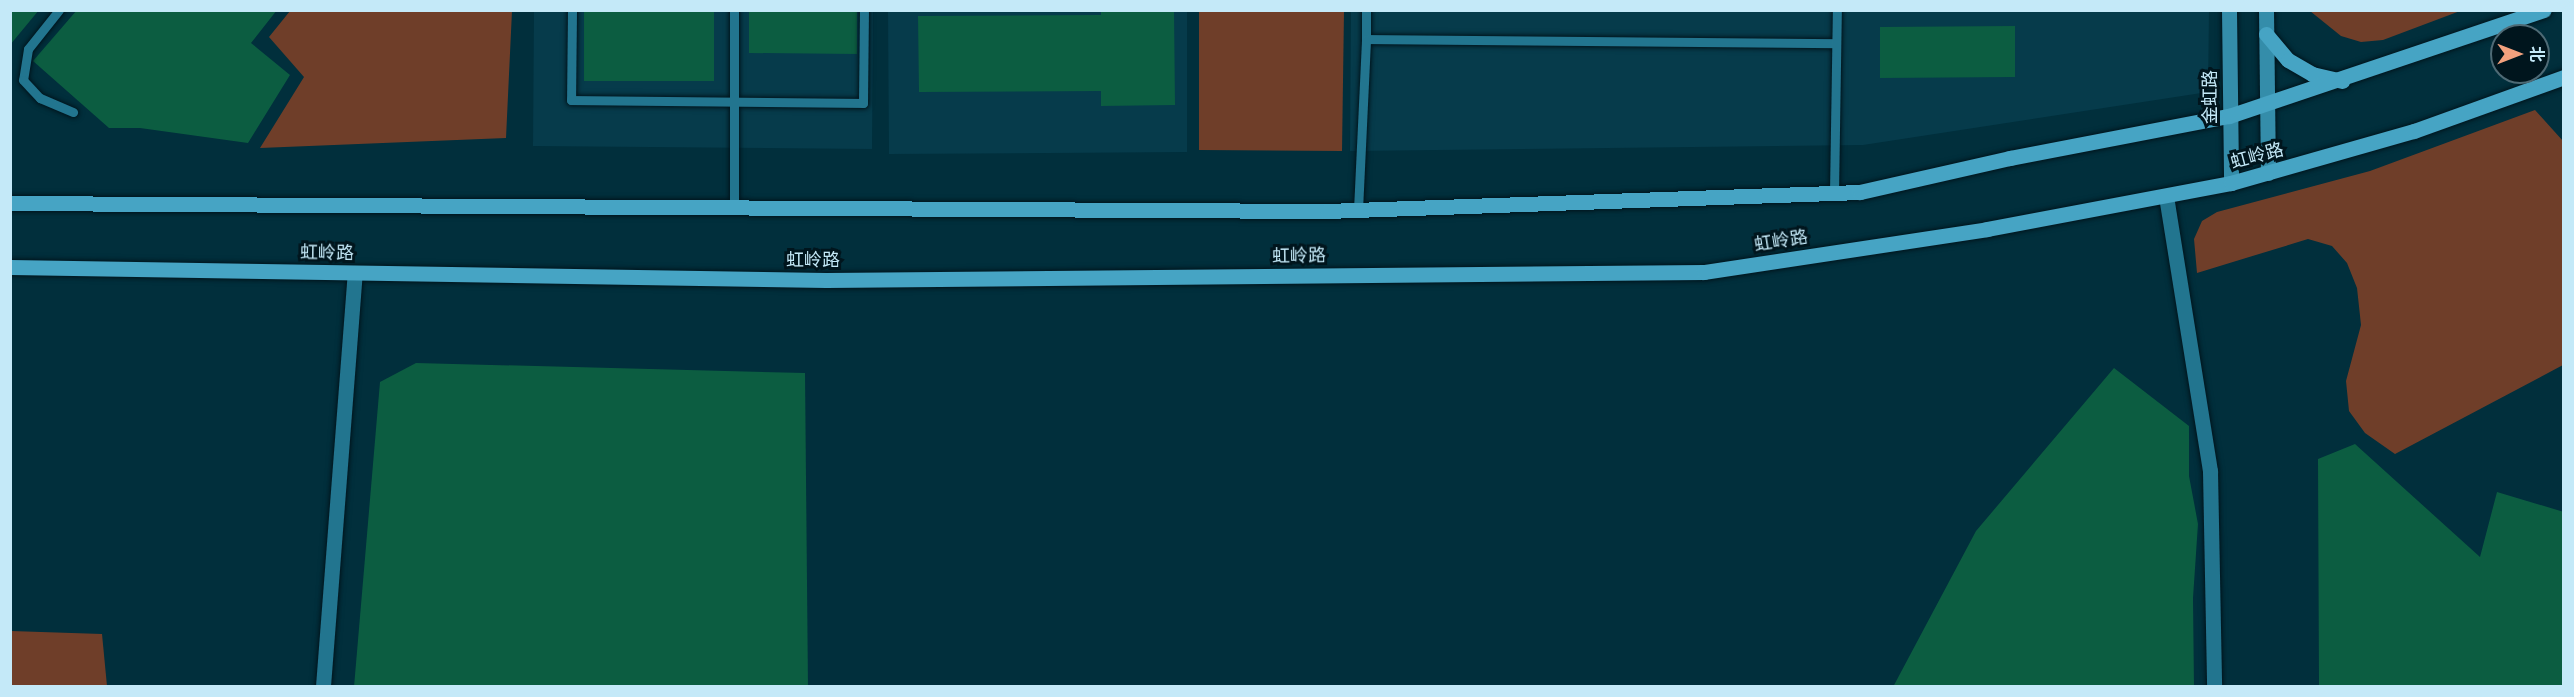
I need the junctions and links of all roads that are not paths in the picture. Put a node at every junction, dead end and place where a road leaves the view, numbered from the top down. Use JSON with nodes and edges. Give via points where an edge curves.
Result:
{"nodes":[{"id":1,"x":59,"y":10,"type":"edge"},
{"id":2,"x":572,"y":10,"type":"edge"},
{"id":3,"x":734,"y":10,"type":"edge"},
{"id":4,"x":864,"y":10,"type":"edge"},
{"id":5,"x":1366,"y":10,"type":"edge"},
{"id":6,"x":1837,"y":10,"type":"edge"},
{"id":7,"x":2229,"y":10,"type":"edge"},
{"id":8,"x":2266,"y":10,"type":"edge"},
{"id":9,"x":2544,"y":10,"type":"edge"},
{"id":10,"x":2266,"y":34,"type":"junction"},
{"id":11,"x":1366,"y":39,"type":"junction"},
{"id":12,"x":1836,"y":43,"type":"junction"},
{"id":13,"x":2564,"y":77,"type":"edge"},
{"id":14,"x":2342,"y":81,"type":"junction"},
{"id":15,"x":734,"y":102,"type":"junction"},
{"id":16,"x":2266,"y":105,"type":"junction"},
{"id":17,"x":74,"y":112,"type":"dead end"},
{"id":18,"x":2229,"y":116,"type":"junction"},
{"id":19,"x":2268,"y":173,"type":"junction"},
{"id":20,"x":2231,"y":183,"type":"junction"},
{"id":21,"x":1834,"y":193,"type":"junction"},
{"id":22,"x":2166,"y":196,"type":"junction"},
{"id":23,"x":10,"y":203,"type":"edge"},
{"id":24,"x":734,"y":208,"type":"junction"},
{"id":25,"x":1358,"y":210,"type":"junction"},
{"id":26,"x":10,"y":267,"type":"edge"},
{"id":27,"x":355,"y":273,"type":"junction"},
{"id":28,"x":323,"y":687,"type":"edge"},
{"id":29,"x":2214,"y":687,"type":"edge"}],
"edges":[{"from":1,"to":17,"type":"lane","via":[[28,49],[23,80],[40,98]]},
{"from":2,"to":15,"type":"lane","via":[[571,100]]},
{"from":3,"to":15,"type":"lane"},
{"from":4,"to":15,"type":"lane","via":[[863,103]]},
{"from":5,"to":11,"type":"lane"},
{"from":6,"to":12,"type":"lane"},
{"from":7,"to":18,"type":"street","name":"金虹路"},
{"from":8,"to":10,"type":"street"},
{"from":9,"to":14,"type":"main road"},
{"from":10,"to":14,"type":"main road","via":[[2288,60],[2312,74]]},
{"from":10,"to":16,"type":"street"},
{"from":11,"to":12,"type":"lane"},
{"from":11,"to":25,"type":"lane"},
{"from":12,"to":21,"type":"lane"},
{"from":13,"to":19,"type":"main road","name":"虹岭路","via":[[2414,131]]},
{"from":14,"to":16,"type":"main road"},
{"from":15,"to":24,"type":"lane"},
{"from":16,"to":18,"type":"main road"},
{"from":16,"to":19,"type":"street"},
{"from":18,"to":20,"type":"street","name":"金虹路"},
{"from":18,"to":21,"type":"main road","via":[[2010,158],[1860,192]]},
{"from":19,"to":20,"type":"main road","name":"虹岭路"},
{"from":20,"to":22,"type":"main road","name":"虹岭路"},
{"from":21,"to":25,"type":"main road"},
{"from":22,"to":27,"type":"main road","name":"虹岭路","via":[[1988,229],[1704,272],[826,280]]},
{"from":22,"to":29,"type":"street","via":[[2210,471]]},
{"from":23,"to":24,"type":"main road"},
{"from":24,"to":25,"type":"main road"},
{"from":26,"to":27,"type":"main road","name":"虹岭路"},
{"from":27,"to":28,"type":"street"}]}
